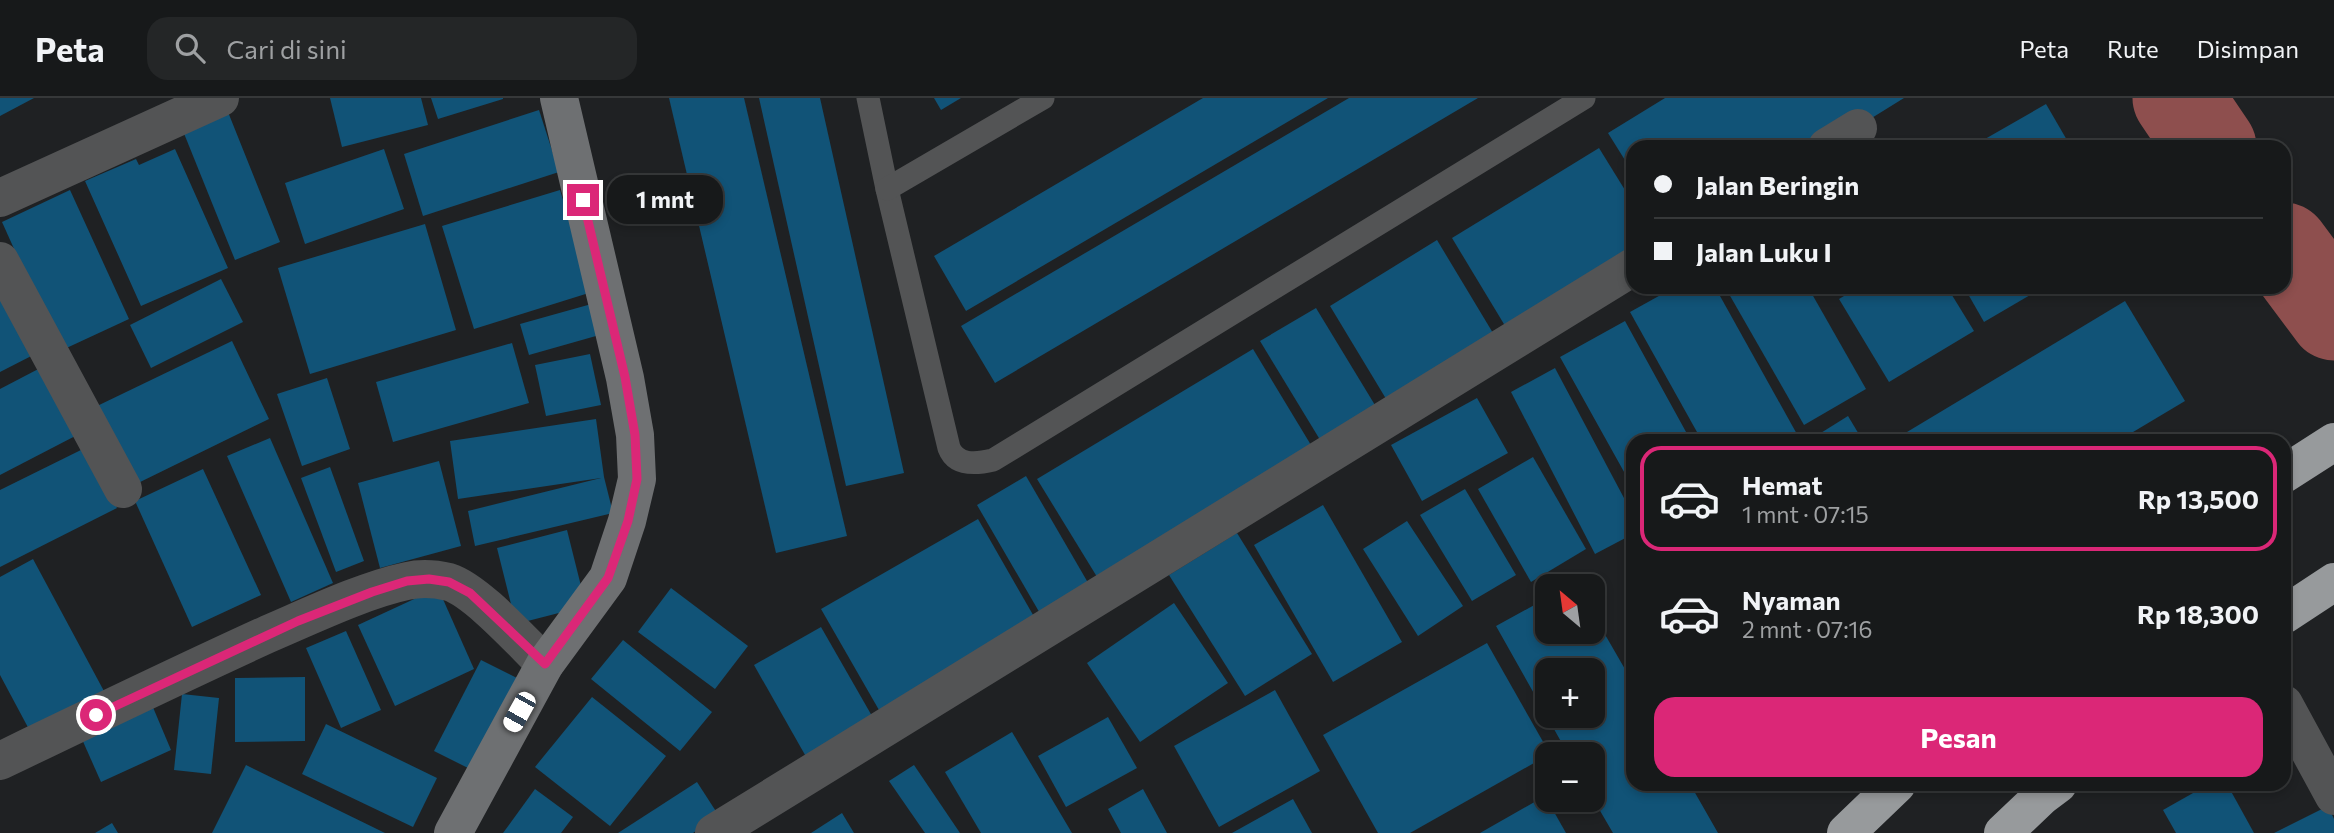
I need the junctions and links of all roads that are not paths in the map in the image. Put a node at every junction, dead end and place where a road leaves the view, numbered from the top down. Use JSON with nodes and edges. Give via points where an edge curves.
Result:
{"nodes":[{"id":1,"x":220,"y":98,"type":"edge"},
{"id":2,"x":559,"y":98,"type":"edge"},
{"id":3,"x":868,"y":98,"type":"edge"},
{"id":4,"x":1043,"y":98,"type":"edge"},
{"id":5,"x":1584,"y":98,"type":"edge"},
{"id":6,"x":887,"y":189,"type":"junction"},
{"id":7,"x":0,"y":197,"type":"edge"},
{"id":8,"x":0,"y":261,"type":"edge"},
{"id":9,"x":1626,"y":271,"type":"edge"},
{"id":10,"x":2334,"y":442,"type":"edge"},
{"id":11,"x":2291,"y":470,"type":"edge"},
{"id":12,"x":123,"y":489,"type":"dead end"},
{"id":13,"x":2332,"y":583,"type":"edge"},
{"id":14,"x":2291,"y":610,"type":"edge"},
{"id":15,"x":545,"y":664,"type":"junction"},
{"id":16,"x":2291,"y":717,"type":"edge"},
{"id":17,"x":0,"y":761,"type":"edge"},
{"id":18,"x":1890,"y":791,"type":"edge"},
{"id":19,"x":2041,"y":791,"type":"edge"},
{"id":20,"x":2334,"y":796,"type":"edge"},
{"id":21,"x":453,"y":833,"type":"edge"},
{"id":22,"x":714,"y":833,"type":"edge"},
{"id":23,"x":1846,"y":833,"type":"edge"},
{"id":24,"x":2003,"y":833,"type":"edge"}],
"edges":[{"from":1,"to":7,"type":"street"},
{"from":2,"to":15,"type":"street","via":[[625,377],[637,479],[608,578]]},
{"from":3,"to":6,"type":"lane"},
{"from":4,"to":6,"type":"lane"},
{"from":5,"to":6,"type":"lane","via":[[983,463],[963,462],[948,448]]},
{"from":8,"to":12,"type":"street"},
{"from":9,"to":22,"type":"street"},
{"from":10,"to":11,"type":"highway"},
{"from":13,"to":14,"type":"highway"},
{"from":15,"to":17,"type":"street","via":[[470,593],[449,582],[407,581],[298,621]]},
{"from":15,"to":21,"type":"street"},
{"from":16,"to":20,"type":"street"},
{"from":18,"to":23,"type":"highway"},
{"from":19,"to":24,"type":"highway"}]}
